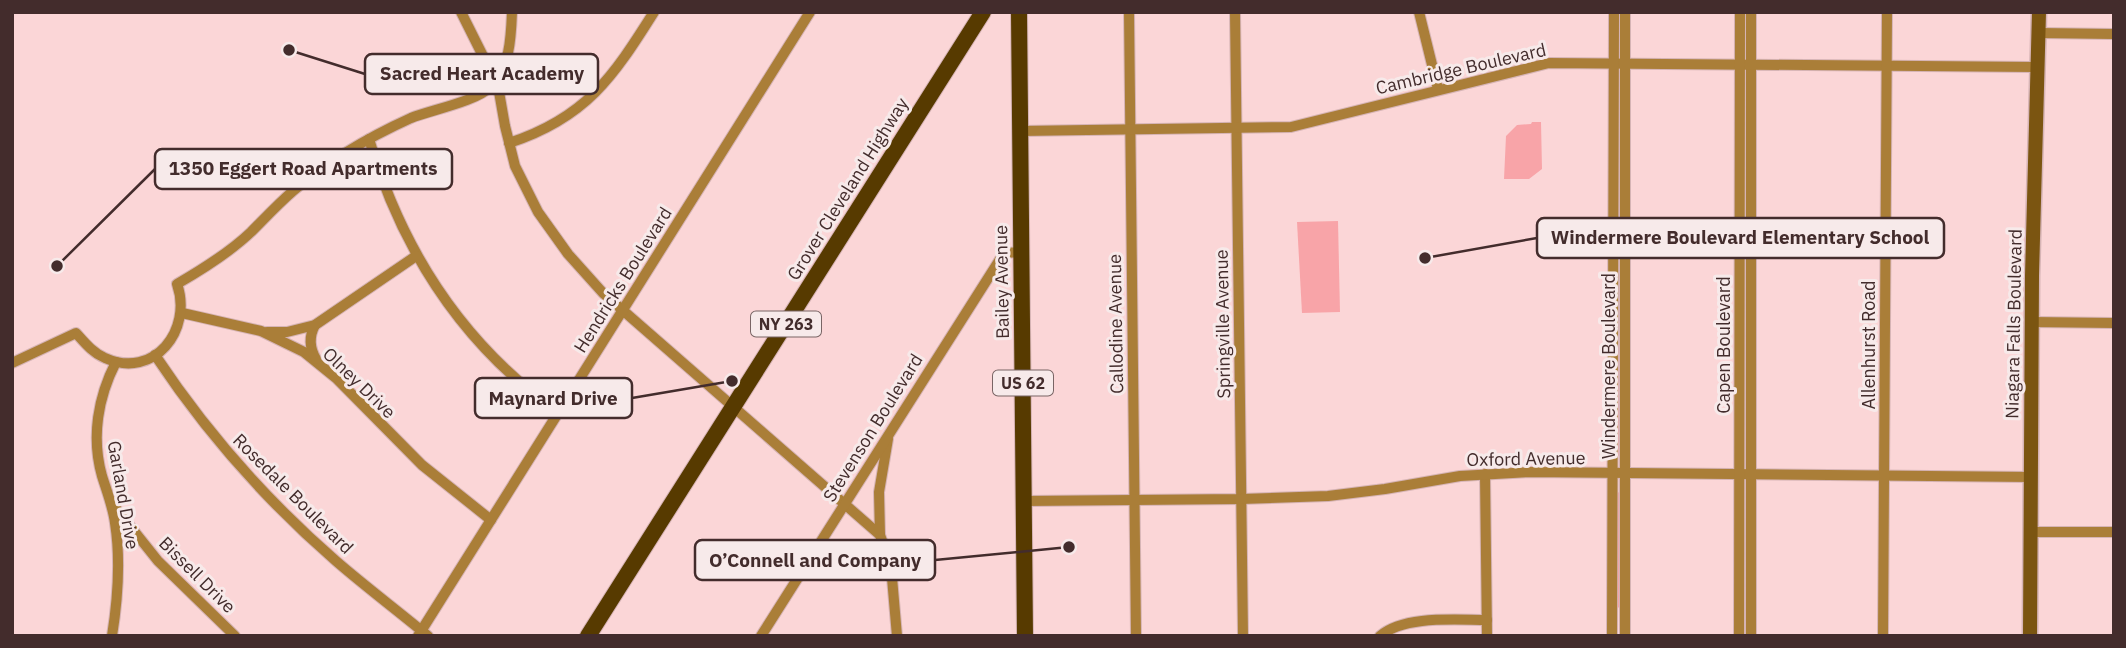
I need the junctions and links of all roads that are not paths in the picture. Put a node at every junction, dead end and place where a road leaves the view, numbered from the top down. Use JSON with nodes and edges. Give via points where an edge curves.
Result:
{"nodes":[{"id":1,"x":461,"y":12,"type":"edge"},
{"id":2,"x":512,"y":12,"type":"edge"},
{"id":3,"x":653,"y":12,"type":"edge"},
{"id":4,"x":810,"y":12,"type":"edge"},
{"id":5,"x":983,"y":12,"type":"edge"},
{"id":6,"x":1019,"y":12,"type":"edge"},
{"id":7,"x":1129,"y":12,"type":"edge"},
{"id":8,"x":1235,"y":12,"type":"edge"},
{"id":9,"x":1419,"y":12,"type":"edge"},
{"id":10,"x":1614,"y":12,"type":"edge"},
{"id":11,"x":1625,"y":12,"type":"edge"},
{"id":12,"x":1740,"y":12,"type":"edge"},
{"id":13,"x":1751,"y":12,"type":"edge"},
{"id":14,"x":1887,"y":12,"type":"edge"},
{"id":15,"x":2039,"y":12,"type":"edge"},
{"id":16,"x":2039,"y":33,"type":"junction"},
{"id":17,"x":2114,"y":34,"type":"edge"},
{"id":18,"x":1620,"y":63,"type":"junction"},
{"id":19,"x":1740,"y":65,"type":"junction"},
{"id":20,"x":1751,"y":65,"type":"junction"},
{"id":21,"x":1887,"y":65,"type":"junction"},
{"id":22,"x":2038,"y":67,"type":"junction"},
{"id":23,"x":496,"y":80,"type":"junction"},
{"id":24,"x":1438,"y":89,"type":"junction"},
{"id":25,"x":1236,"y":127,"type":"junction"},
{"id":26,"x":1130,"y":129,"type":"junction"},
{"id":27,"x":1020,"y":131,"type":"junction"},
{"id":28,"x":369,"y":139,"type":"junction"},
{"id":29,"x":509,"y":143,"type":"junction"},
{"id":30,"x":1021,"y":252,"type":"junction"},
{"id":31,"x":416,"y":256,"type":"junction"},
{"id":32,"x":622,"y":310,"type":"junction"},
{"id":33,"x":182,"y":313,"type":"junction"},
{"id":34,"x":2032,"y":322,"type":"junction"},
{"id":35,"x":2114,"y":323,"type":"edge"},
{"id":36,"x":316,"y":325,"type":"junction"},
{"id":37,"x":261,"y":331,"type":"junction"},
{"id":38,"x":155,"y":355,"type":"junction"},
{"id":39,"x":116,"y":362,"type":"junction"},
{"id":40,"x":318,"y":362,"type":"junction"},
{"id":41,"x":12,"y":363,"type":"edge"},
{"id":42,"x":734,"y":407,"type":"junction"},
{"id":43,"x":559,"y":413,"type":"junction"},
{"id":44,"x":888,"y":435,"type":"junction"},
{"id":45,"x":1613,"y":473,"type":"junction"},
{"id":46,"x":1625,"y":473,"type":"junction"},
{"id":47,"x":1485,"y":474,"type":"junction"},
{"id":48,"x":1740,"y":474,"type":"junction"},
{"id":49,"x":1752,"y":474,"type":"junction"},
{"id":50,"x":1884,"y":475,"type":"junction"},
{"id":51,"x":2031,"y":477,"type":"junction"},
{"id":52,"x":1241,"y":499,"type":"junction"},
{"id":53,"x":1135,"y":500,"type":"junction"},
{"id":54,"x":1024,"y":501,"type":"junction"},
{"id":55,"x":111,"y":503,"type":"junction"},
{"id":56,"x":845,"y":503,"type":"junction"},
{"id":57,"x":491,"y":520,"type":"junction"},
{"id":58,"x":2031,"y":532,"type":"junction"},
{"id":59,"x":2114,"y":532,"type":"edge"},
{"id":60,"x":880,"y":535,"type":"junction"},
{"id":61,"x":139,"y":539,"type":"junction"},
{"id":62,"x":118,"y":544,"type":"junction"},
{"id":63,"x":1487,"y":620,"type":"junction"},
{"id":64,"x":423,"y":634,"type":"edge"},
{"id":65,"x":112,"y":636,"type":"edge"},
{"id":66,"x":235,"y":636,"type":"edge"},
{"id":67,"x":588,"y":636,"type":"edge"},
{"id":68,"x":761,"y":636,"type":"edge"},
{"id":69,"x":897,"y":636,"type":"edge"},
{"id":70,"x":1025,"y":636,"type":"edge"},
{"id":71,"x":1136,"y":636,"type":"edge"},
{"id":72,"x":1243,"y":636,"type":"edge"},
{"id":73,"x":1380,"y":636,"type":"edge"},
{"id":74,"x":1487,"y":636,"type":"edge"},
{"id":75,"x":1612,"y":636,"type":"edge"},
{"id":76,"x":1625,"y":636,"type":"edge"},
{"id":77,"x":1739,"y":636,"type":"edge"},
{"id":78,"x":1751,"y":636,"type":"edge"},
{"id":79,"x":1883,"y":636,"type":"edge"},
{"id":80,"x":2030,"y":636,"type":"edge"}],
"edges":[{"from":1,"to":23,"type":"street"},
{"from":2,"to":23,"type":"street","via":[[510,48]]},
{"from":3,"to":29,"type":"street","via":[[590,99],[550,127]]},
{"from":4,"to":32,"type":"street","name":"Hendricks Boulevard"},
{"from":5,"to":42,"type":"main road","name":"Grover Cleveland Highway","number":"NY 263"},
{"from":6,"to":27,"type":"main road","name":"Bailey Avenue","number":"US 62"},
{"from":7,"to":26,"type":"street","name":"Callodine Avenue"},
{"from":8,"to":25,"type":"street","name":"Springville Avenue"},
{"from":9,"to":24,"type":"street"},
{"from":10,"to":18,"type":"street","name":"Windermere Boulevard"},
{"from":11,"to":18,"type":"street","name":"Windermere Boulevard"},
{"from":12,"to":19,"type":"street","name":"Capen Boulevard"},
{"from":13,"to":20,"type":"street","name":"Capen Boulevard"},
{"from":14,"to":21,"type":"street","name":"Allenhurst Road"},
{"from":15,"to":16,"type":"main road","name":"Niagara Falls Boulevard"},
{"from":16,"to":17,"type":"street"},
{"from":16,"to":22,"type":"main road","name":"Niagara Falls Boulevard"},
{"from":18,"to":19,"type":"street","name":"Cambridge Boulevard"},
{"from":18,"to":24,"type":"street","name":"Cambridge Boulevard","via":[[1549,63]]},
{"from":18,"to":45,"type":"street","name":"Windermere Boulevard"},
{"from":18,"to":46,"type":"street","name":"Windermere Boulevard"},
{"from":19,"to":20,"type":"street","name":"Cambridge Boulevard"},
{"from":19,"to":48,"type":"street","name":"Capen Boulevard"},
{"from":20,"to":21,"type":"street","name":"Cambridge Boulevard"},
{"from":20,"to":49,"type":"street","name":"Capen Boulevard"},
{"from":21,"to":22,"type":"street","name":"Cambridge Boulevard"},
{"from":21,"to":50,"type":"street","name":"Allenhurst Road"},
{"from":22,"to":34,"type":"main road","name":"Niagara Falls Boulevard"},
{"from":23,"to":28,"type":"street","via":[[482,94],[414,117]]},
{"from":23,"to":29,"type":"street"},
{"from":24,"to":25,"type":"street","name":"Cambridge Boulevard","via":[[1291,127]]},
{"from":25,"to":26,"type":"street","name":"Cambridge Boulevard"},
{"from":25,"to":52,"type":"street","name":"Springville Avenue"},
{"from":26,"to":27,"type":"street","name":"Cambridge Boulevard"},
{"from":26,"to":53,"type":"street","name":"Callodine Avenue"},
{"from":27,"to":30,"type":"main road","name":"Bailey Avenue","number":"US 62"},
{"from":28,"to":31,"type":"street","via":[[389,199]]},
{"from":28,"to":33,"type":"street","via":[[294,190],[227,252],[177,284]]},
{"from":29,"to":32,"type":"street","via":[[526,189],[553,234]]},
{"from":30,"to":44,"type":"street","name":"Stevenson Boulevard","via":[[1004,253]]},
{"from":30,"to":54,"type":"main road","name":"Bailey Avenue","number":"US 62"},
{"from":31,"to":36,"type":"street"},
{"from":31,"to":43,"type":"street","via":[[448,306],[480,344]]},
{"from":32,"to":42,"type":"street"},
{"from":32,"to":43,"type":"street","name":"Hendricks Boulevard"},
{"from":33,"to":37,"type":"street","name":"Olney Drive"},
{"from":33,"to":38,"type":"street","via":[[176,333]]},
{"from":34,"to":35,"type":"street"},
{"from":34,"to":51,"type":"main road","name":"Niagara Falls Boulevard"},
{"from":36,"to":37,"type":"street","via":[[287,332]]},
{"from":36,"to":40,"type":"street","via":[[310,340]]},
{"from":37,"to":40,"type":"street","name":"Olney Drive"},
{"from":38,"to":39,"type":"street"},
{"from":38,"to":64,"type":"street","name":"Rosedale Boulevard","via":[[189,405],[255,483],[335,560]]},
{"from":39,"to":41,"type":"street","via":[[96,353],[76,333]]},
{"from":39,"to":55,"type":"street","name":"Garland Drive","via":[[103,390],[97,425],[99,461]]},
{"from":40,"to":57,"type":"street","name":"Olney Drive","via":[[422,466]]},
{"from":42,"to":56,"type":"street"},
{"from":42,"to":67,"type":"main road","name":"Grover Cleveland Highway","number":"NY 263"},
{"from":43,"to":57,"type":"street","name":"Hendricks Boulevard"},
{"from":44,"to":56,"type":"street","name":"Stevenson Boulevard"},
{"from":44,"to":60,"type":"street","via":[[879,492]]},
{"from":45,"to":46,"type":"street","name":"Oxford Avenue"},
{"from":45,"to":47,"type":"street","name":"Oxford Avenue"},
{"from":45,"to":75,"type":"street","name":"Windermere Boulevard"},
{"from":46,"to":48,"type":"street","name":"Oxford Avenue"},
{"from":46,"to":76,"type":"street","name":"Windermere Boulevard"},
{"from":47,"to":52,"type":"street","name":"Oxford Avenue","via":[[1347,494]]},
{"from":47,"to":63,"type":"street"},
{"from":48,"to":49,"type":"street","name":"Oxford Avenue"},
{"from":48,"to":77,"type":"street","name":"Capen Boulevard"},
{"from":49,"to":50,"type":"street","name":"Oxford Avenue"},
{"from":49,"to":78,"type":"street","name":"Capen Boulevard"},
{"from":50,"to":51,"type":"street","name":"Oxford Avenue"},
{"from":50,"to":79,"type":"street","name":"Allenhurst Road"},
{"from":51,"to":58,"type":"main road","name":"Niagara Falls Boulevard"},
{"from":52,"to":53,"type":"street","name":"Oxford Avenue"},
{"from":52,"to":72,"type":"street","name":"Springville Avenue"},
{"from":53,"to":54,"type":"street","name":"Oxford Avenue"},
{"from":53,"to":71,"type":"street","name":"Callodine Avenue"},
{"from":54,"to":70,"type":"main road","name":"Bailey Avenue","number":"US 62"},
{"from":55,"to":61,"type":"street","name":"Bissell Drive"},
{"from":55,"to":62,"type":"street","name":"Garland Drive"},
{"from":56,"to":60,"type":"street"},
{"from":56,"to":68,"type":"street","name":"Stevenson Boulevard"},
{"from":57,"to":64,"type":"street","name":"Hendricks Boulevard"},
{"from":58,"to":59,"type":"street"},
{"from":58,"to":80,"type":"main road","name":"Niagara Falls Boulevard"},
{"from":60,"to":69,"type":"street","via":[[891,566]]},
{"from":61,"to":62,"type":"street"},
{"from":61,"to":66,"type":"street","name":"Bissell Drive"},
{"from":62,"to":65,"type":"street","name":"Garland Drive"},
{"from":63,"to":73,"type":"street","via":[[1413,622]]},
{"from":63,"to":74,"type":"street"}]}
